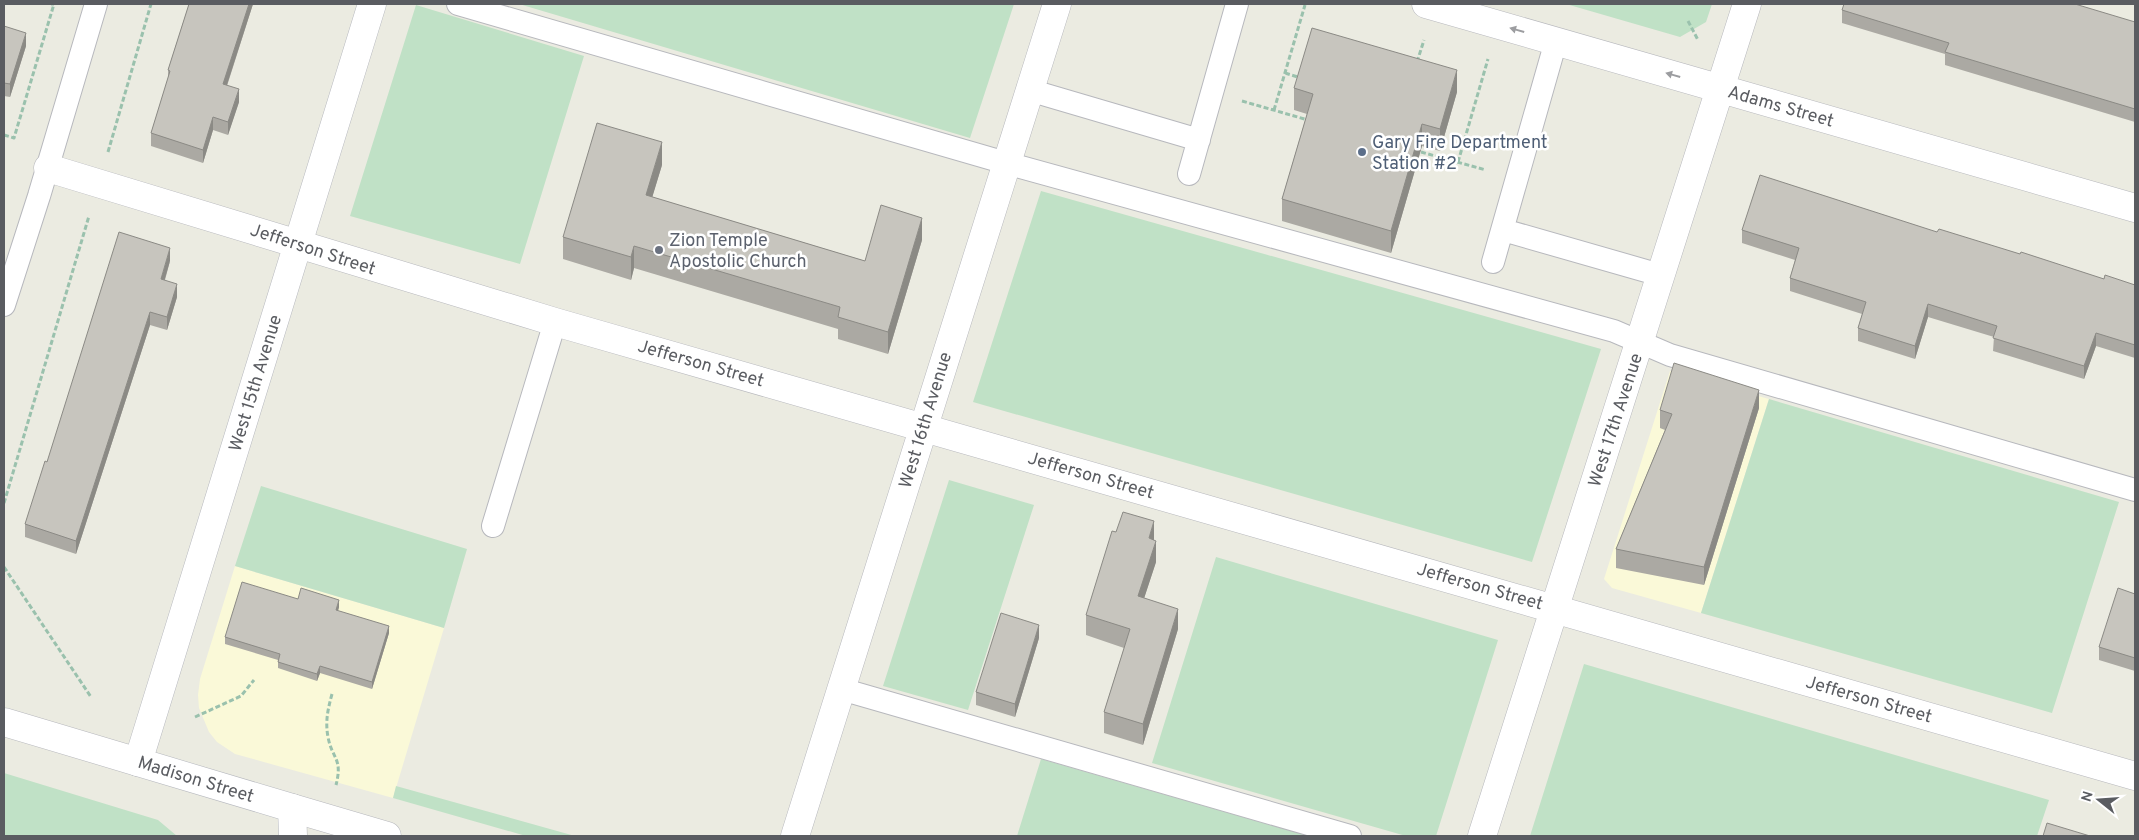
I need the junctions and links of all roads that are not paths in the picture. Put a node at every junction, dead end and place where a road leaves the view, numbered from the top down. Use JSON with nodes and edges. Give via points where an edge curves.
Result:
{"nodes":[{"id":1,"x":96,"y":4,"type":"edge"},
{"id":2,"x":372,"y":4,"type":"edge"},
{"id":3,"x":458,"y":4,"type":"edge"},
{"id":4,"x":1057,"y":4,"type":"edge"},
{"id":5,"x":1237,"y":4,"type":"edge"},
{"id":6,"x":1426,"y":4,"type":"edge"},
{"id":7,"x":1747,"y":4,"type":"edge"},
{"id":8,"x":1556,"y":41,"type":"junction"},
{"id":9,"x":1720,"y":88,"type":"junction"},
{"id":10,"x":1029,"y":90,"type":"junction"},
{"id":11,"x":1199,"y":140,"type":"junction"},
{"id":12,"x":1006,"y":163,"type":"junction"},
{"id":13,"x":48,"y":168,"type":"junction"},
{"id":14,"x":1189,"y":174,"type":"dead end"},
{"id":15,"x":2135,"y":208,"type":"edge"},
{"id":16,"x":1502,"y":230,"type":"junction"},
{"id":17,"x":298,"y":244,"type":"junction"},
{"id":18,"x":1493,"y":262,"type":"dead end"},
{"id":19,"x":1660,"y":275,"type":"junction"},
{"id":20,"x":4,"y":305,"type":"edge"},
{"id":21,"x":556,"y":322,"type":"junction"},
{"id":22,"x":1641,"y":342,"type":"junction"},
{"id":23,"x":922,"y":427,"type":"junction"},
{"id":24,"x":2135,"y":490,"type":"edge"},
{"id":25,"x":493,"y":526,"type":"dead end"},
{"id":26,"x":1555,"y":608,"type":"junction"},
{"id":27,"x":841,"y":689,"type":"junction"},
{"id":28,"x":4,"y":722,"type":"edge"},
{"id":29,"x":138,"y":762,"type":"junction"},
{"id":30,"x":2135,"y":776,"type":"edge"},
{"id":31,"x":292,"y":808,"type":"junction"},
{"id":32,"x":293,"y":836,"type":"edge"},
{"id":33,"x":387,"y":836,"type":"edge"},
{"id":34,"x":794,"y":836,"type":"edge"},
{"id":35,"x":1350,"y":836,"type":"edge"},
{"id":36,"x":1482,"y":836,"type":"edge"}],
"edges":[{"from":1,"to":13,"type":"lane"},
{"from":2,"to":17,"type":"street","name":"West 15th Avenue"},
{"from":3,"to":12,"type":"lane"},
{"from":4,"to":10,"type":"street","name":"West 16th Avenue"},
{"from":5,"to":11,"type":"lane"},
{"from":8,"to":6,"type":"street","name":"Adams Street","one_way":true},
{"from":7,"to":9,"type":"street","name":"West 17th Avenue"},
{"from":9,"to":8,"type":"street","name":"Adams Street","one_way":true},
{"from":8,"to":16,"type":"lane"},
{"from":9,"to":15,"type":"street","name":"Adams Street"},
{"from":9,"to":19,"type":"street","name":"West 17th Avenue"},
{"from":10,"to":11,"type":"lane"},
{"from":10,"to":12,"type":"street","name":"West 16th Avenue"},
{"from":11,"to":14,"type":"lane"},
{"from":12,"to":22,"type":"lane","via":[[1614,331]]},
{"from":12,"to":23,"type":"street","name":"West 16th Avenue"},
{"from":13,"to":17,"type":"street","name":"Jefferson Street"},
{"from":13,"to":20,"type":"lane"},
{"from":16,"to":18,"type":"lane"},
{"from":16,"to":19,"type":"lane"},
{"from":17,"to":21,"type":"street","name":"Jefferson Street"},
{"from":17,"to":29,"type":"street","name":"West 15th Avenue"},
{"from":19,"to":22,"type":"street","name":"West 17th Avenue"},
{"from":21,"to":23,"type":"street","name":"Jefferson Street"},
{"from":21,"to":25,"type":"lane"},
{"from":22,"to":24,"type":"lane","via":[[1670,355]]},
{"from":22,"to":26,"type":"street","name":"West 17th Avenue"},
{"from":23,"to":26,"type":"street","name":"Jefferson Street"},
{"from":23,"to":27,"type":"street","name":"West 16th Avenue"},
{"from":26,"to":30,"type":"street","name":"Jefferson Street"},
{"from":26,"to":36,"type":"street","name":"West 17th Avenue"},
{"from":27,"to":34,"type":"street","name":"West 16th Avenue"},
{"from":27,"to":35,"type":"lane"},
{"from":28,"to":29,"type":"street","name":"Madison Street"},
{"from":29,"to":31,"type":"street","name":"Madison Street"},
{"from":31,"to":32,"type":"street"},
{"from":31,"to":33,"type":"street","name":"Madison Street"}]}
